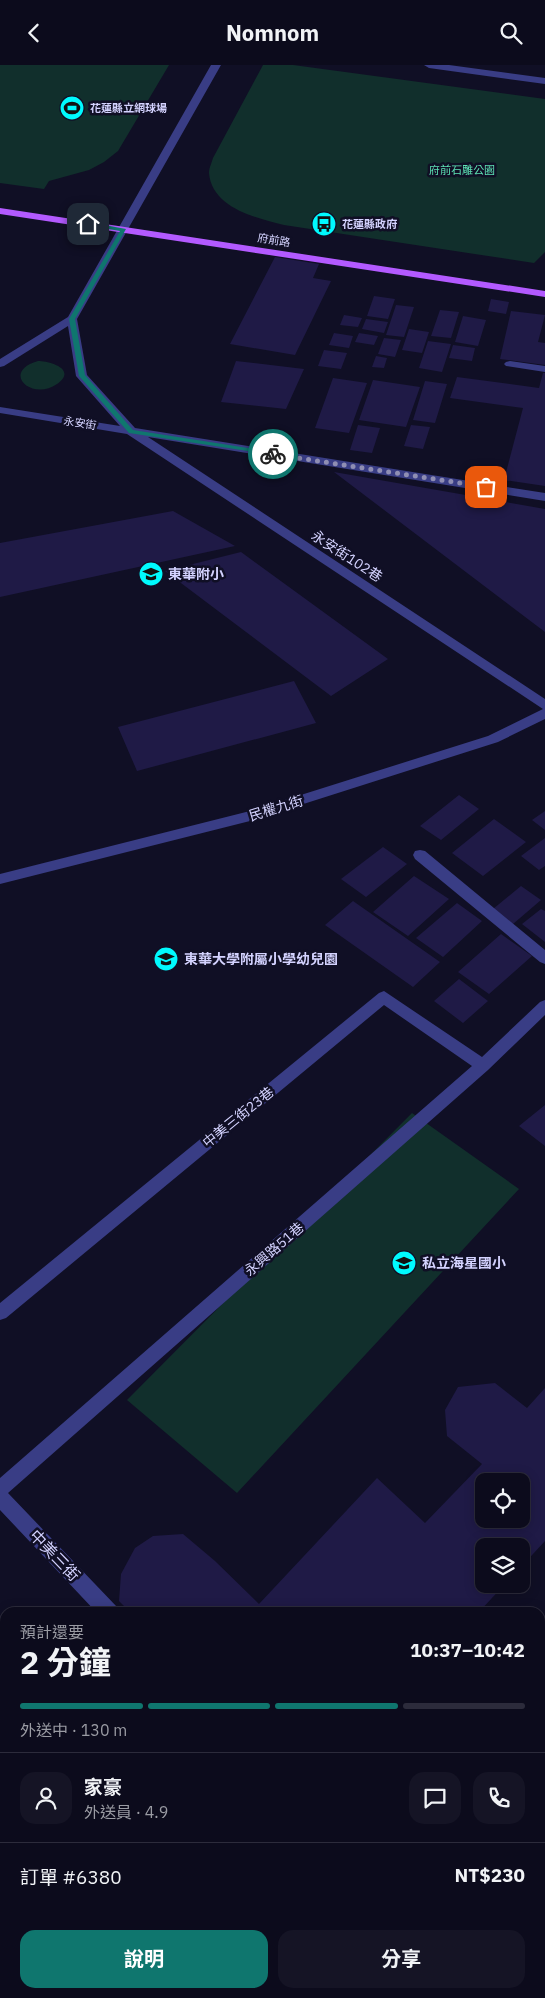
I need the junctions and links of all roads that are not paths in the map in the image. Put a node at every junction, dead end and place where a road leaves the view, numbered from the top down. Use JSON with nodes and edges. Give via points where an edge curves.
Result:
{"nodes":[{"id":1,"x":216,"y":65,"type":"edge"},
{"id":2,"x":429,"y":65,"type":"edge"},
{"id":3,"x":545,"y":81,"type":"edge"},
{"id":4,"x":0,"y":211,"type":"edge"},
{"id":5,"x":123,"y":229,"type":"junction"},
{"id":6,"x":545,"y":294,"type":"edge"},
{"id":7,"x":72,"y":319,"type":"junction"},
{"id":8,"x":0,"y":364,"type":"edge"},
{"id":9,"x":510,"y":364,"type":"dead end"},
{"id":10,"x":545,"y":369,"type":"edge"},
{"id":11,"x":0,"y":410,"type":"edge"},
{"id":12,"x":132,"y":432,"type":"junction"},
{"id":13,"x":545,"y":497,"type":"edge"},
{"id":14,"x":545,"y":705,"type":"edge"},
{"id":15,"x":545,"y":713,"type":"edge"},
{"id":16,"x":420,"y":855,"type":"dead end"},
{"id":17,"x":0,"y":879,"type":"edge"},
{"id":18,"x":545,"y":958,"type":"edge"},
{"id":19,"x":545,"y":1006,"type":"edge"},
{"id":20,"x":483,"y":1066,"type":"junction"},
{"id":21,"x":0,"y":1313,"type":"edge"},
{"id":22,"x":0,"y":1489,"type":"edge"},
{"id":23,"x":0,"y":1497,"type":"edge"},
{"id":24,"x":104,"y":1607,"type":"edge"}],
"edges":[{"from":1,"to":5,"type":"street"},
{"from":2,"to":3,"type":"street"},
{"from":4,"to":5,"type":"main road","name":"府前路"},
{"from":5,"to":6,"type":"main road","name":"府前路"},
{"from":5,"to":7,"type":"street"},
{"from":7,"to":8,"type":"street"},
{"from":7,"to":12,"type":"street","via":[[82,376]]},
{"from":9,"to":10,"type":"street"},
{"from":11,"to":12,"type":"street","name":"永安街"},
{"from":12,"to":13,"type":"street","name":"永安街"},
{"from":12,"to":14,"type":"street","name":"永安街102巷"},
{"from":15,"to":17,"type":"street","name":"民權九街","via":[[493,739],[293,803]]},
{"from":16,"to":18,"type":"street"},
{"from":19,"to":20,"type":"street","name":"永興路51巷"},
{"from":20,"to":21,"type":"street","name":"中美三街23巷","via":[[384,997]]},
{"from":20,"to":22,"type":"street","name":"永興路51巷"},
{"from":23,"to":24,"type":"street","name":"中美三街"}]}
